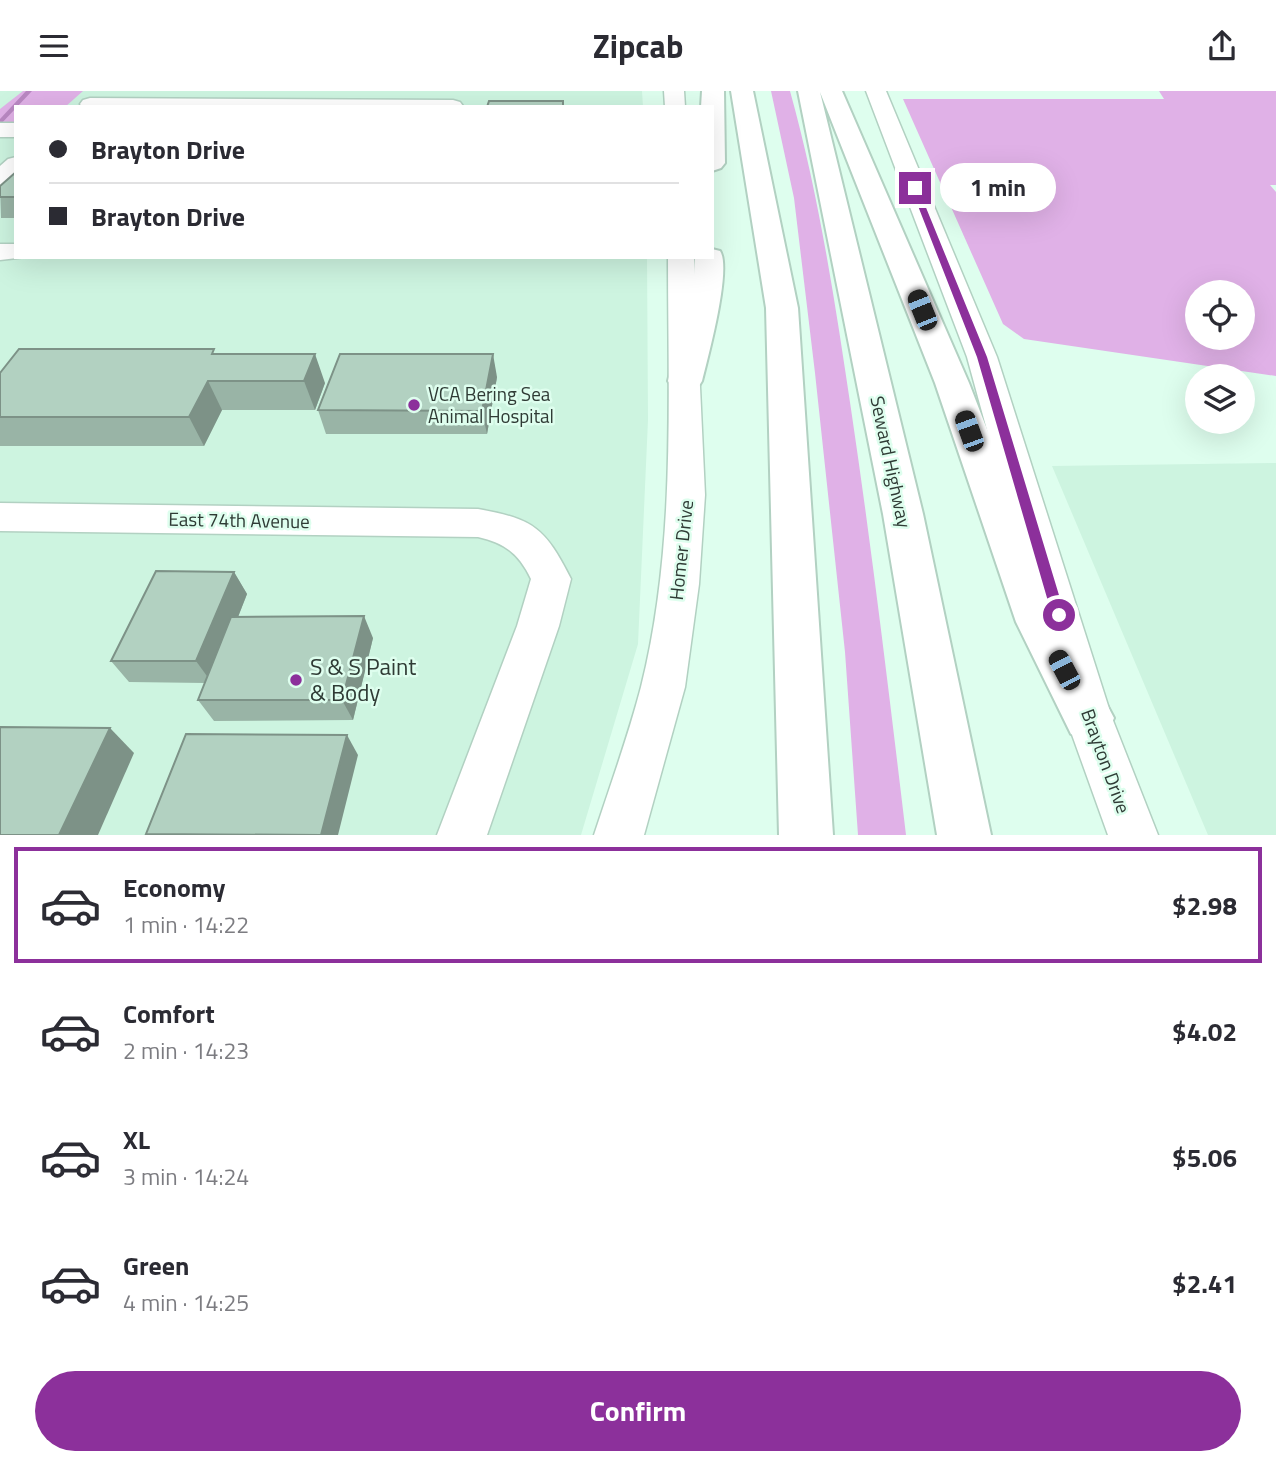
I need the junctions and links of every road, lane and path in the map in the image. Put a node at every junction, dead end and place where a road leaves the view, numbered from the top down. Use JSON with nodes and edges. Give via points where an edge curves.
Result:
{"nodes":[{"id":1,"x":742,"y":91,"type":"edge"},
{"id":2,"x":808,"y":91,"type":"edge"},
{"id":3,"x":831,"y":91,"type":"edge"},
{"id":4,"x":876,"y":91,"type":"edge"},
{"id":5,"x":93,"y":101,"type":"edge"},
{"id":6,"x":381,"y":105,"type":"edge"},
{"id":7,"x":14,"y":166,"type":"edge"},
{"id":8,"x":0,"y":179,"type":"edge"},
{"id":9,"x":681,"y":259,"type":"edge"},
{"id":10,"x":710,"y":259,"type":"edge"},
{"id":11,"x":685,"y":381,"type":"junction"},
{"id":12,"x":0,"y":517,"type":"edge"},
{"id":13,"x":1089,"y":718,"type":"junction"},
{"id":14,"x":462,"y":835,"type":"edge"},
{"id":15,"x":619,"y":835,"type":"edge"},
{"id":16,"x":806,"y":835,"type":"edge"},
{"id":17,"x":964,"y":835,"type":"edge"},
{"id":18,"x":1133,"y":835,"type":"edge"}],
"edges":[{"from":1,"to":16,"type":"highway","via":[[782,308]]},
{"from":2,"to":17,"type":"highway","name":"Seward Highway","via":[[903,514]]},
{"from":3,"to":13,"type":"highway","via":[[947,371],[1039,622]]},
{"from":4,"to":13,"type":"street","name":"Brayton Drive","via":[[982,357]]},
{"from":5,"to":6,"type":"street"},
{"from":7,"to":8,"type":"street"},
{"from":9,"to":11,"type":"street","name":"Homer Drive"},
{"from":10,"to":11,"type":"highway"},
{"from":11,"to":15,"type":"street","name":"Homer Drive","via":[[687,495],[679,584],[663,687]]},
{"from":12,"to":14,"type":"street","name":"East 74th Avenue","via":[[478,523],[508,528],[534,545],[551,579]]},
{"from":13,"to":18,"type":"street","name":"Brayton Drive"}]}
